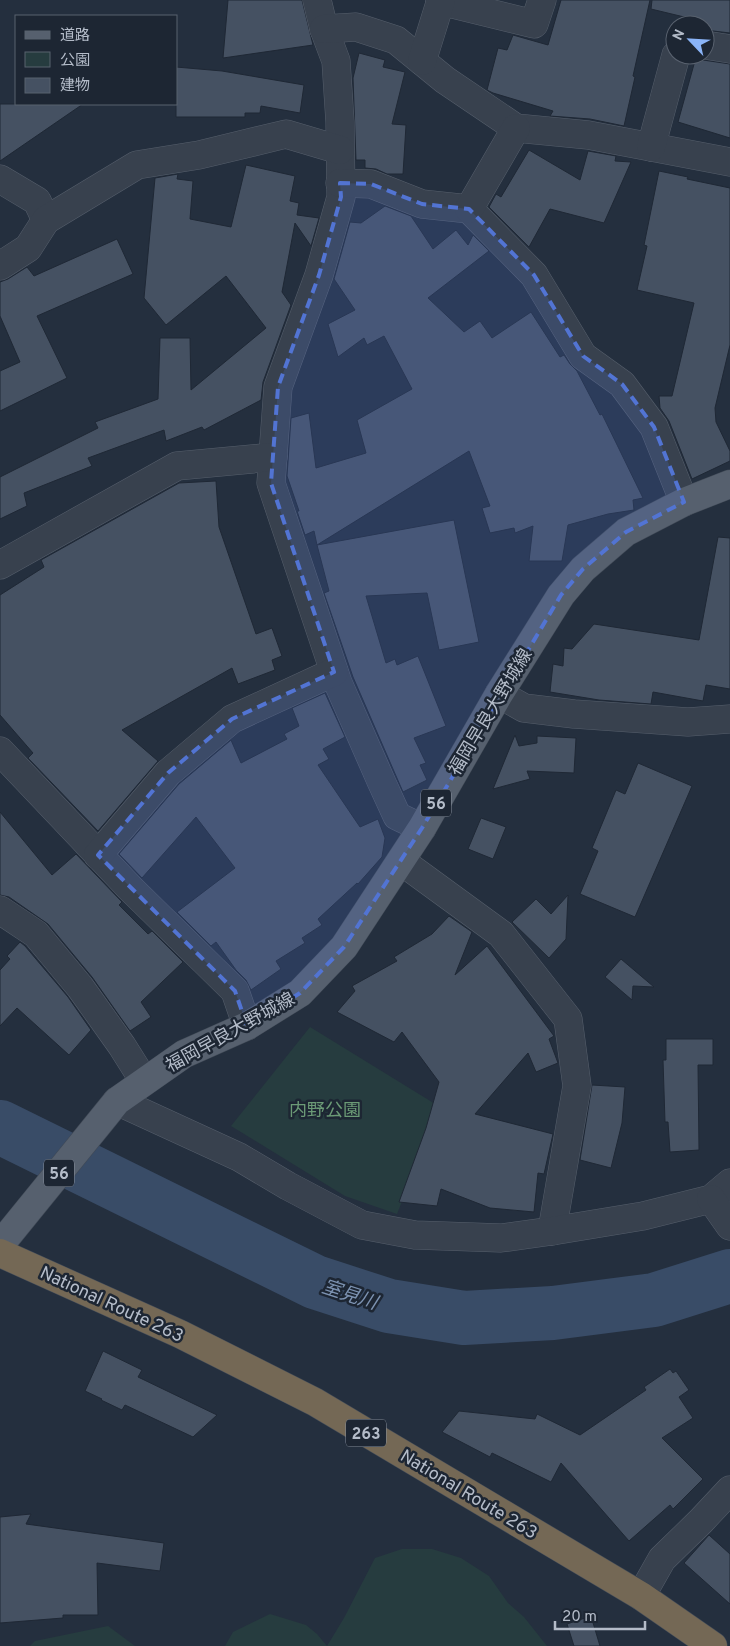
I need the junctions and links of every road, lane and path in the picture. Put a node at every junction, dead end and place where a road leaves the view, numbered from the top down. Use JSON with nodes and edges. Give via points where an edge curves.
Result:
{"nodes":[{"id":1,"x":317,"y":0,"type":"edge"},
{"id":2,"x":542,"y":0,"type":"edge"},
{"id":3,"x":441,"y":1,"type":"edge"},
{"id":4,"x":324,"y":29,"type":"junction"},
{"id":5,"x":715,"y":47,"type":"edge"},
{"id":6,"x":730,"y":50,"type":"edge"},
{"id":7,"x":422,"y":61,"type":"junction"},
{"id":8,"x":673,"y":65,"type":"edge"},
{"id":9,"x":516,"y":128,"type":"junction"},
{"id":10,"x":651,"y":147,"type":"junction"},
{"id":11,"x":340,"y":150,"type":"junction"},
{"id":12,"x":730,"y":162,"type":"edge"},
{"id":13,"x":0,"y":179,"type":"edge"},
{"id":14,"x":340,"y":183,"type":"junction"},
{"id":15,"x":469,"y":209,"type":"junction"},
{"id":16,"x":46,"y":220,"type":"junction"},
{"id":17,"x":0,"y":266,"type":"edge"},
{"id":18,"x":273,"y":457,"type":"junction"},
{"id":19,"x":730,"y":484,"type":"edge"},
{"id":20,"x":684,"y":502,"type":"junction"},
{"id":21,"x":0,"y":565,"type":"edge"},
{"id":22,"x":334,"y":672,"type":"junction"},
{"id":23,"x":499,"y":694,"type":"junction"},
{"id":24,"x":730,"y":719,"type":"edge"},
{"id":25,"x":0,"y":751,"type":"edge"},
{"id":26,"x":422,"y":828,"type":"junction"},
{"id":27,"x":98,"y":855,"type":"junction"},
{"id":28,"x":401,"y":861,"type":"junction"},
{"id":29,"x":0,"y":910,"type":"edge"},
{"id":30,"x":247,"y":1026,"type":"junction"},
{"id":31,"x":144,"y":1082,"type":"junction"},
{"id":32,"x":117,"y":1101,"type":"junction"},
{"id":33,"x":721,"y":1191,"type":"edge"},
{"id":34,"x":730,"y":1226,"type":"edge"},
{"id":35,"x":552,"y":1232,"type":"junction"},
{"id":36,"x":0,"y":1245,"type":"edge"},
{"id":37,"x":0,"y":1253,"type":"edge"},
{"id":38,"x":730,"y":1490,"type":"edge"},
{"id":39,"x":641,"y":1596,"type":"junction"},
{"id":40,"x":714,"y":1646,"type":"edge"}],
"edges":[{"from":1,"to":4,"type":"street"},
{"from":2,"to":3,"type":"street","via":[[534,24]]},
{"from":3,"to":7,"type":"street"},
{"from":4,"to":7,"type":"street","via":[[356,27],[396,40]]},
{"from":4,"to":11,"type":"street","via":[[336,61]]},
{"from":5,"to":6,"type":"street"},
{"from":7,"to":9,"type":"street","via":[[444,80]]},
{"from":8,"to":10,"type":"street"},
{"from":9,"to":10,"type":"street","via":[[588,135]]},
{"from":9,"to":15,"type":"street"},
{"from":10,"to":12,"type":"street"},
{"from":11,"to":14,"type":"street"},
{"from":11,"to":16,"type":"street","via":[[286,134],[199,155],[137,165]]},
{"from":13,"to":16,"type":"street","via":[[37,201]]},
{"from":14,"to":15,"type":"street","via":[[370,184],[422,204]]},
{"from":14,"to":18,"type":"street","via":[[341,197],[319,275],[278,387]]},
{"from":15,"to":20,"type":"street","via":[[534,275],[583,356],[622,384],[649,420]]},
{"from":16,"to":17,"type":"street","via":[[28,248]]},
{"from":18,"to":21,"type":"street","via":[[177,466]]},
{"from":18,"to":22,"type":"street","via":[[271,484]]},
{"from":19,"to":20,"type":"main road","name":"福岡早良大野城線","number":"56"},
{"from":20,"to":23,"type":"main road","name":"福岡早良大野城線","number":"56","via":[[626,532],[583,569],[561,595]]},
{"from":22,"to":26,"type":"street","via":[[397,816]]},
{"from":22,"to":27,"type":"street","via":[[232,719],[168,773]]},
{"from":23,"to":24,"type":"street","via":[[524,708],[574,714],[688,722]]},
{"from":23,"to":26,"type":"main road","name":"福岡早良大野城線","number":"56"},
{"from":25,"to":27,"type":"street"},
{"from":26,"to":28,"type":"main road","name":"福岡早良大野城線","number":"56"},
{"from":27,"to":30,"type":"street","via":[[234,991]]},
{"from":28,"to":30,"type":"main road","name":"福岡早良大野城線","number":"56","via":[[344,947],[300,993]]},
{"from":28,"to":35,"type":"street","via":[[501,934],[568,1020],[578,1086]]},
{"from":29,"to":31,"type":"street","via":[[36,934],[80,987]]},
{"from":30,"to":31,"type":"main road","name":"福岡早良大野城線","number":"56","via":[[184,1054]]},
{"from":31,"to":32,"type":"main road","name":"福岡早良大野城線","number":"56"},
{"from":32,"to":35,"type":"street","via":[[239,1157],[362,1226],[415,1235],[501,1238]]},
{"from":32,"to":36,"type":"main road","number":"56"},
{"from":33,"to":34,"type":"street"},
{"from":33,"to":35,"type":"street","via":[[643,1216]]},
{"from":37,"to":39,"type":"highway","name":"National Route 263","number":"263","via":[[180,1334],[315,1402]]},
{"from":38,"to":39,"type":"street","via":[[662,1559]]},
{"from":39,"to":40,"type":"highway","name":"National Route 263","number":"263"}]}
